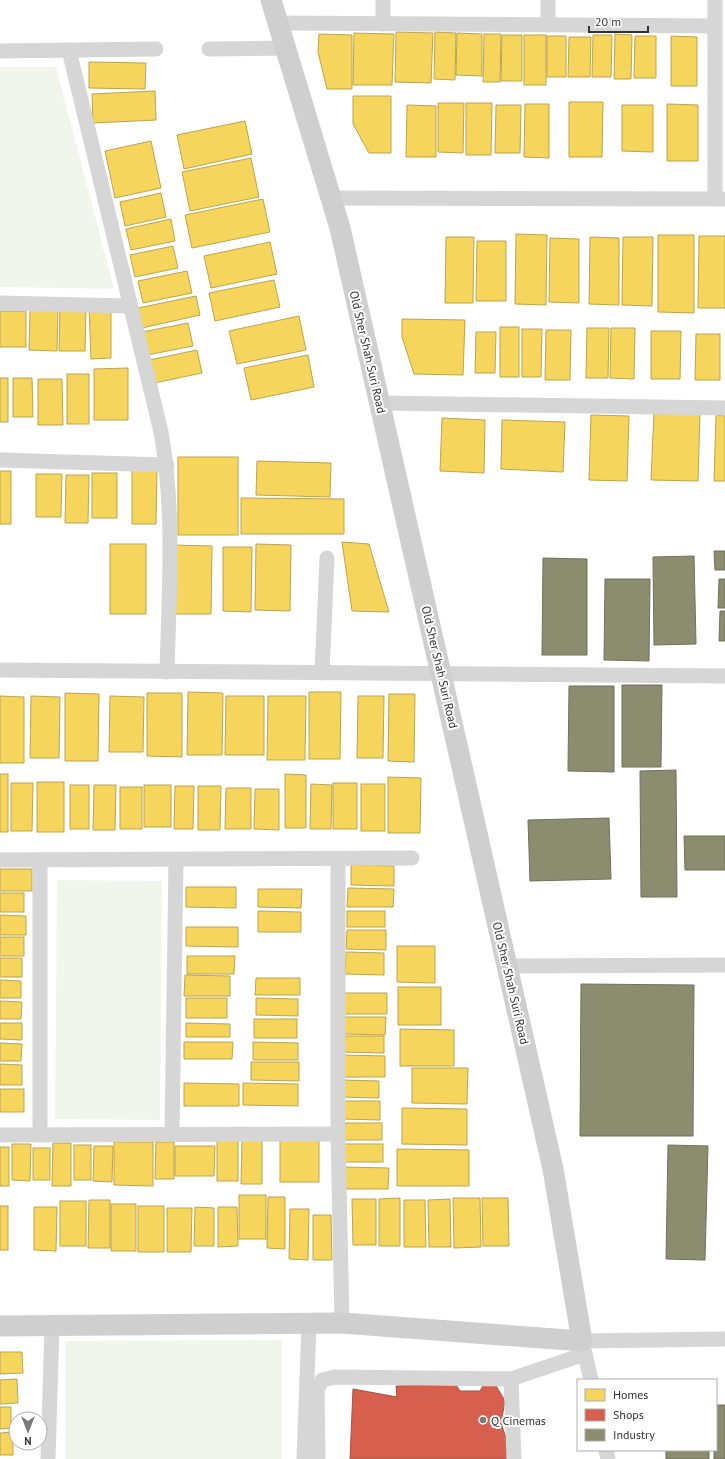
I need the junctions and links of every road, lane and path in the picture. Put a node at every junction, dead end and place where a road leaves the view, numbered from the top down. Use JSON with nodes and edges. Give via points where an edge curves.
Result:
{"nodes":[{"id":1,"x":272,"y":0,"type":"edge"},
{"id":2,"x":383,"y":0,"type":"edge"},
{"id":3,"x":548,"y":0,"type":"edge"},
{"id":4,"x":715,"y":0,"type":"edge"},
{"id":5,"x":278,"y":23,"type":"junction"},
{"id":6,"x":383,"y":24,"type":"junction"},
{"id":7,"x":548,"y":25,"type":"junction"},
{"id":8,"x":715,"y":26,"type":"junction"},
{"id":9,"x":286,"y":48,"type":"junction"},
{"id":10,"x":156,"y":49,"type":"dead end"},
{"id":11,"x":209,"y":49,"type":"dead end"},
{"id":12,"x":68,"y":50,"type":"junction"},
{"id":13,"x":0,"y":51,"type":"edge"},
{"id":14,"x":331,"y":198,"type":"junction"},
{"id":15,"x":720,"y":199,"type":"edge"},
{"id":16,"x":0,"y":303,"type":"edge"},
{"id":17,"x":129,"y":306,"type":"junction"},
{"id":18,"x":380,"y":403,"type":"junction"},
{"id":19,"x":725,"y":408,"type":"edge"},
{"id":20,"x":0,"y":460,"type":"edge"},
{"id":21,"x":167,"y":465,"type":"junction"},
{"id":22,"x":326,"y":558,"type":"dead end"},
{"id":23,"x":0,"y":670,"type":"edge"},
{"id":24,"x":167,"y":672,"type":"junction"},
{"id":25,"x":322,"y":673,"type":"junction"},
{"id":26,"x":442,"y":675,"type":"junction"},
{"id":27,"x":725,"y":676,"type":"edge"},
{"id":28,"x":412,"y":858,"type":"dead end"},
{"id":29,"x":338,"y":859,"type":"junction"},
{"id":30,"x":0,"y":860,"type":"edge"},
{"id":31,"x":40,"y":860,"type":"junction"},
{"id":32,"x":176,"y":860,"type":"junction"},
{"id":33,"x":725,"y":965,"type":"edge"},
{"id":34,"x":507,"y":966,"type":"junction"},
{"id":35,"x":172,"y":1134,"type":"junction"},
{"id":36,"x":338,"y":1134,"type":"junction"},
{"id":37,"x":0,"y":1135,"type":"edge"},
{"id":38,"x":40,"y":1135,"type":"junction"},
{"id":39,"x":342,"y":1323,"type":"junction"},
{"id":40,"x":309,"y":1324,"type":"junction"},
{"id":41,"x":0,"y":1326,"type":"edge"},
{"id":42,"x":52,"y":1326,"type":"junction"},
{"id":43,"x":725,"y":1339,"type":"edge"},
{"id":44,"x":583,"y":1347,"type":"junction"},
{"id":45,"x":511,"y":1379,"type":"junction"},
{"id":46,"x":590,"y":1379,"type":"edge"},
{"id":47,"x":48,"y":1459,"type":"edge"},
{"id":48,"x":304,"y":1459,"type":"edge"},
{"id":49,"x":318,"y":1459,"type":"edge"},
{"id":50,"x":514,"y":1459,"type":"edge"}],
"edges":[{"from":1,"to":5,"type":"street","name":"Old Sher Shah Suri Road"},
{"from":2,"to":6,"type":"street"},
{"from":3,"to":7,"type":"street"},
{"from":4,"to":8,"type":"street"},
{"from":5,"to":6,"type":"street"},
{"from":5,"to":9,"type":"street","name":"Old Sher Shah Suri Road"},
{"from":6,"to":7,"type":"street"},
{"from":7,"to":8,"type":"street"},
{"from":8,"to":15,"type":"street"},
{"from":9,"to":11,"type":"street"},
{"from":9,"to":14,"type":"street","name":"Old Sher Shah Suri Road"},
{"from":10,"to":12,"type":"street"},
{"from":12,"to":13,"type":"street"},
{"from":12,"to":17,"type":"street"},
{"from":14,"to":15,"type":"street"},
{"from":14,"to":18,"type":"street","name":"Old Sher Shah Suri Road"},
{"from":16,"to":17,"type":"street"},
{"from":17,"to":21,"type":"street"},
{"from":18,"to":19,"type":"street"},
{"from":18,"to":26,"type":"street","name":"Old Sher Shah Suri Road"},
{"from":20,"to":21,"type":"street"},
{"from":21,"to":24,"type":"street","via":[[170,512]]},
{"from":22,"to":25,"type":"street"},
{"from":23,"to":24,"type":"street"},
{"from":24,"to":25,"type":"street"},
{"from":25,"to":26,"type":"street"},
{"from":26,"to":27,"type":"street"},
{"from":26,"to":34,"type":"street","name":"Old Sher Shah Suri Road"},
{"from":28,"to":29,"type":"street"},
{"from":29,"to":32,"type":"street"},
{"from":29,"to":36,"type":"street"},
{"from":30,"to":31,"type":"street"},
{"from":31,"to":32,"type":"street"},
{"from":31,"to":38,"type":"street"},
{"from":32,"to":35,"type":"street"},
{"from":33,"to":34,"type":"street"},
{"from":34,"to":44,"type":"street","name":"Old Sher Shah Suri Road","via":[[553,1169]]},
{"from":35,"to":36,"type":"street"},
{"from":35,"to":38,"type":"street"},
{"from":36,"to":39,"type":"street"},
{"from":37,"to":38,"type":"street"},
{"from":39,"to":40,"type":"street"},
{"from":39,"to":44,"type":"street"},
{"from":40,"to":42,"type":"street"},
{"from":40,"to":48,"type":"street"},
{"from":41,"to":42,"type":"street"},
{"from":42,"to":47,"type":"street"},
{"from":43,"to":44,"type":"street"},
{"from":44,"to":45,"type":"street"},
{"from":44,"to":46,"type":"street"},
{"from":45,"to":49,"type":"street","via":[[335,1377],[322,1380],[317,1390]]},
{"from":45,"to":50,"type":"street"}]}
